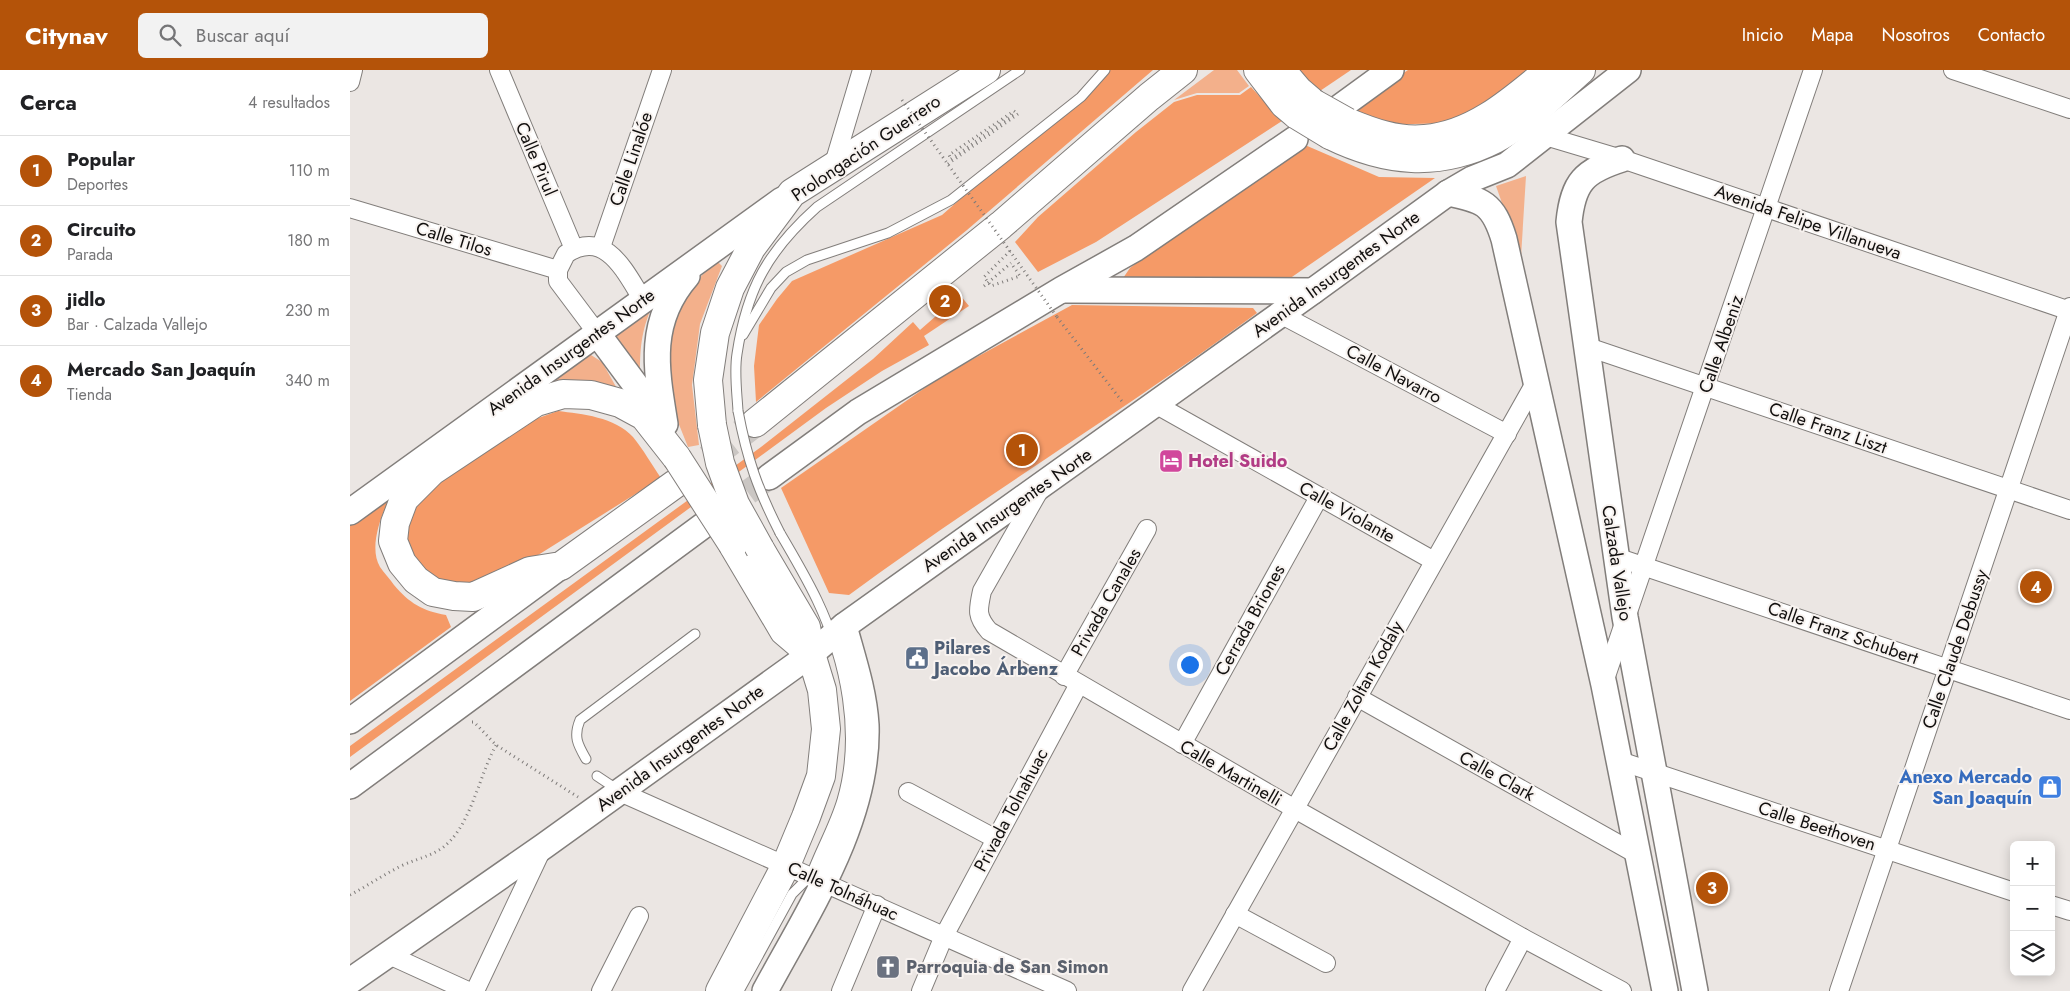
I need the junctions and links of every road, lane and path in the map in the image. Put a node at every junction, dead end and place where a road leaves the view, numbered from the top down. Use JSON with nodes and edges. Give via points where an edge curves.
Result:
{"nodes":[{"id":1,"x":353,"y":70,"type":"edge"},
{"id":2,"x":499,"y":70,"type":"edge"},
{"id":3,"x":662,"y":70,"type":"edge"},
{"id":4,"x":862,"y":70,"type":"edge"},
{"id":5,"x":1020,"y":70,"type":"edge"},
{"id":6,"x":1105,"y":70,"type":"edge"},
{"id":7,"x":1183,"y":70,"type":"edge"},
{"id":8,"x":1258,"y":70,"type":"edge"},
{"id":9,"x":1281,"y":70,"type":"edge"},
{"id":10,"x":1391,"y":70,"type":"edge"},
{"id":11,"x":1549,"y":70,"type":"edge"},
{"id":12,"x":1581,"y":70,"type":"edge"},
{"id":13,"x":1628,"y":70,"type":"edge"},
{"id":14,"x":1813,"y":70,"type":"edge"},
{"id":15,"x":1953,"y":70,"type":"edge"},
{"id":16,"x":975,"y":74,"type":"edge"},
{"id":17,"x":350,"y":82,"type":"edge"},
{"id":18,"x":902,"y":100,"type":"dead end"},
{"id":19,"x":2070,"y":109,"type":"edge"},
{"id":20,"x":1014,"y":114,"type":"dead end"},
{"id":21,"x":1302,"y":119,"type":"junction"},
{"id":22,"x":1339,"y":121,"type":"junction"},
{"id":23,"x":1545,"y":136,"type":"junction"},
{"id":24,"x":1622,"y":159,"type":"junction"},
{"id":25,"x":948,"y":164,"type":"junction"},
{"id":26,"x":833,"y":167,"type":"junction"},
{"id":27,"x":792,"y":193,"type":"junction"},
{"id":28,"x":1448,"y":193,"type":"junction"},
{"id":29,"x":350,"y":208,"type":"edge"},
{"id":30,"x":1766,"y":208,"type":"junction"},
{"id":31,"x":601,"y":247,"type":"junction"},
{"id":32,"x":574,"y":248,"type":"junction"},
{"id":33,"x":1010,"y":251,"type":"junction"},
{"id":34,"x":703,"y":257,"type":"junction"},
{"id":35,"x":558,"y":270,"type":"junction"},
{"id":36,"x":984,"y":286,"type":"dead end"},
{"id":37,"x":1061,"y":290,"type":"junction"},
{"id":38,"x":1313,"y":291,"type":"junction"},
{"id":39,"x":643,"y":300,"type":"junction"},
{"id":40,"x":2070,"y":310,"type":"edge"},
{"id":41,"x":1280,"y":314,"type":"junction"},
{"id":42,"x":597,"y":333,"type":"junction"},
{"id":43,"x":740,"y":342,"type":"junction"},
{"id":44,"x":1585,"y":346,"type":"junction"},
{"id":45,"x":1535,"y":382,"type":"junction"},
{"id":46,"x":1706,"y":387,"type":"junction"},
{"id":47,"x":1155,"y":404,"type":"junction"},
{"id":48,"x":746,"y":417,"type":"junction"},
{"id":49,"x":1135,"y":418,"type":"junction"},
{"id":50,"x":665,"y":424,"type":"junction"},
{"id":51,"x":1507,"y":434,"type":"junction"},
{"id":52,"x":675,"y":464,"type":"junction"},
{"id":53,"x":769,"y":477,"type":"tunnel mouth"},
{"id":54,"x":1043,"y":484,"type":"junction"},
{"id":55,"x":2009,"y":490,"type":"junction"},
{"id":56,"x":1319,"y":497,"type":"junction"},
{"id":57,"x":2070,"y":510,"type":"edge"},
{"id":58,"x":350,"y":512,"type":"edge"},
{"id":59,"x":704,"y":525,"type":"tunnel mouth"},
{"id":60,"x":1147,"y":529,"type":"dead end"},
{"id":61,"x":770,"y":541,"type":"junction"},
{"id":62,"x":1616,"y":556,"type":"junction"},
{"id":63,"x":1434,"y":561,"type":"junction"},
{"id":64,"x":561,"y":566,"type":"junction"},
{"id":65,"x":1644,"y":566,"type":"junction"},
{"id":66,"x":1625,"y":617,"type":"junction"},
{"id":67,"x":696,"y":634,"type":"dead end"},
{"id":68,"x":829,"y":639,"type":"junction"},
{"id":69,"x":1948,"y":669,"type":"junction"},
{"id":70,"x":1072,"y":680,"type":"junction"},
{"id":71,"x":1604,"y":685,"type":"junction"},
{"id":72,"x":1357,"y":697,"type":"junction"},
{"id":73,"x":2070,"y":710,"type":"edge"},
{"id":74,"x":350,"y":721,"type":"edge"},
{"id":75,"x":469,"y":721,"type":"dead end"},
{"id":76,"x":1182,"y":744,"type":"junction"},
{"id":77,"x":496,"y":745,"type":"junction"},
{"id":78,"x":586,"y":759,"type":"dead end"},
{"id":79,"x":1620,"y":761,"type":"junction"},
{"id":80,"x":1655,"y":772,"type":"junction"},
{"id":81,"x":597,"y":776,"type":"dead end"},
{"id":82,"x":350,"y":786,"type":"edge"},
{"id":83,"x":620,"y":792,"type":"junction"},
{"id":84,"x":908,"y":792,"type":"dead end"},
{"id":85,"x":578,"y":797,"type":"dead end"},
{"id":86,"x":1294,"y":810,"type":"junction"},
{"id":87,"x":996,"y":839,"type":"junction"},
{"id":88,"x":544,"y":846,"type":"junction"},
{"id":89,"x":1887,"y":850,"type":"junction"},
{"id":90,"x":1638,"y":855,"type":"junction"},
{"id":91,"x":786,"y":865,"type":"junction"},
{"id":92,"x":817,"y":879,"type":"junction"},
{"id":93,"x":2010,"y":891,"type":"edge"},
{"id":94,"x":350,"y":895,"type":"edge"},
{"id":95,"x":877,"y":906,"type":"junction"},
{"id":96,"x":2055,"y":906,"type":"edge"},
{"id":97,"x":2070,"y":911,"type":"edge"},
{"id":98,"x":1235,"y":914,"type":"junction"},
{"id":99,"x":640,"y":916,"type":"dead end"},
{"id":100,"x":944,"y":936,"type":"junction"},
{"id":101,"x":1523,"y":938,"type":"junction"},
{"id":102,"x":388,"y":955,"type":"junction"},
{"id":103,"x":1326,"y":963,"type":"dead end"},
{"id":104,"x":350,"y":981,"type":"edge"},
{"id":105,"x":468,"y":991,"type":"edge"},
{"id":106,"x":475,"y":991,"type":"edge"},
{"id":107,"x":601,"y":991,"type":"edge"},
{"id":108,"x":720,"y":991,"type":"edge"},
{"id":109,"x":739,"y":991,"type":"edge"},
{"id":110,"x":758,"y":991,"type":"edge"},
{"id":111,"x":764,"y":991,"type":"edge"},
{"id":112,"x":841,"y":991,"type":"edge"},
{"id":113,"x":921,"y":991,"type":"edge"},
{"id":114,"x":1067,"y":991,"type":"edge"},
{"id":115,"x":1192,"y":991,"type":"edge"},
{"id":116,"x":1495,"y":991,"type":"edge"},
{"id":117,"x":1622,"y":991,"type":"edge"},
{"id":118,"x":1665,"y":991,"type":"edge"},
{"id":119,"x":1695,"y":991,"type":"edge"},
{"id":120,"x":1839,"y":991,"type":"edge"}],
"edges":[{"from":1,"to":17,"type":"street"},
{"from":2,"to":32,"type":"street","name":"Calle Pirul"},
{"from":3,"to":31,"type":"street","name":"Calle Linalóe"},
{"from":4,"to":26,"type":"street"},
{"from":5,"to":43,"type":"lane","via":[[825,202],[795,227],[767,263],[755,285],[744,314]]},
{"from":6,"to":43,"type":"lane","via":[[1081,98],[952,200],[888,233],[807,260],[786,272],[771,288]]},
{"from":7,"to":48,"type":"main road","via":[[1001,225]]},
{"from":8,"to":21,"type":"main road","via":[[1284,104]]},
{"from":9,"to":21,"type":"main road","via":[[1299,91]]},
{"from":10,"to":22,"type":"main road"},
{"from":11,"to":22,"type":"main road","via":[[1482,121],[1425,140],[1385,135]]},
{"from":12,"to":22,"type":"main road","via":[[1517,124],[1495,138],[1473,148],[1430,158],[1404,159],[1367,151]]},
{"from":13,"to":23,"type":"main road","name":"Avenida Insurgentes Norte"},
{"from":14,"to":30,"type":"street","name":"Calle Albeniz"},
{"from":15,"to":19,"type":"street"},
{"from":16,"to":26,"type":"main road","name":"Prolongación Guerrero"},
{"from":18,"to":25,"type":"path","bridge":true},
{"from":20,"to":25,"type":"path","via":[[951,158],[949,155],[1014,110],[1018,114]]},
{"from":21,"to":22,"type":"main road","bridge":true},
{"from":21,"to":37,"type":"main road","via":[[1136,248]]},
{"from":23,"to":24,"type":"street","name":"Avenida Felipe Villanueva"},
{"from":23,"to":28,"type":"main road","name":"Avenida Insurgentes Norte","via":[[1507,165]]},
{"from":24,"to":30,"type":"street","name":"Avenida Felipe Villanueva"},
{"from":24,"to":44,"type":"main road","name":"Calzada Vallejo","via":[[1589,173],[1579,184],[1571,203],[1569,222]]},
{"from":25,"to":33,"type":"path","bridge":true},
{"from":26,"to":27,"type":"main road","name":"Prolongación Guerrero"},
{"from":27,"to":34,"type":"main road","name":"Avenida Insurgentes Norte"},
{"from":27,"to":61,"type":"main road","name":"Prolongación Guerrero","bridge":true,"via":[[751,248],[730,288],[715,333],[708,380],[720,463],[735,504]]},
{"from":28,"to":38,"type":"main road","name":"Avenida Insurgentes Norte"},
{"from":28,"to":45,"type":"main road","name":"Calzada Vallejo","via":[[1484,203],[1497,218]]},
{"from":29,"to":35,"type":"street","name":"Calle Tilos"},
{"from":30,"to":40,"type":"street","name":"Avenida Felipe Villanueva"},
{"from":30,"to":46,"type":"street","name":"Calle Albeniz"},
{"from":31,"to":32,"type":"street","via":[[584,245]]},
{"from":31,"to":39,"type":"street","via":[[616,259]]},
{"from":32,"to":35,"type":"street","via":[[566,254]]},
{"from":33,"to":36,"type":"path","bridge":true,"via":[[984,277],[991,286],[1020,276],[1011,263]]},
{"from":33,"to":49,"type":"path","bridge":true},
{"from":34,"to":39,"type":"main road","name":"Avenida Insurgentes Norte"},
{"from":34,"to":50,"type":"main road","via":[[674,291],[657,342],[657,376]]},
{"from":35,"to":42,"type":"street","via":[[558,281]]},
{"from":37,"to":38,"type":"main road"},
{"from":37,"to":53,"type":"main road","via":[[858,412]]},
{"from":38,"to":41,"type":"main road","name":"Avenida Insurgentes Norte"},
{"from":39,"to":42,"type":"main road","name":"Avenida Insurgentes Norte"},
{"from":40,"to":55,"type":"street","name":"Calle Claude Debussy"},
{"from":41,"to":47,"type":"main road","name":"Avenida Insurgentes Norte"},
{"from":41,"to":51,"type":"street","name":"Calle Navarro"},
{"from":42,"to":50,"type":"main road"},
{"from":42,"to":58,"type":"main road","name":"Avenida Insurgentes Norte"},
{"from":43,"to":48,"type":"lane","via":[[737,355]]},
{"from":44,"to":46,"type":"street","name":"Calle Franz Liszt"},
{"from":44,"to":62,"type":"main road","name":"Calzada Vallejo"},
{"from":45,"to":51,"type":"street","name":"Calle Zoltan Kodaly"},
{"from":45,"to":71,"type":"main road","name":"Calzada Vallejo"},
{"from":46,"to":55,"type":"street","name":"Calle Franz Liszt"},
{"from":46,"to":65,"type":"street","name":"Calle Albeniz"},
{"from":47,"to":49,"type":"main road","name":"Avenida Insurgentes Norte"},
{"from":47,"to":56,"type":"street","name":"Calle Violante"},
{"from":48,"to":61,"type":"lane","bridge":true,"via":[[751,469],[763,500]]},
{"from":49,"to":54,"type":"main road","name":"Avenida Insurgentes Norte"},
{"from":50,"to":52,"type":"main road"},
{"from":51,"to":63,"type":"street","name":"Calle Zoltan Kodaly"},
{"from":52,"to":64,"type":"main road"},
{"from":52,"to":64,"type":"main road","via":[[644,416],[620,403],[591,395],[563,394],[536,402],[432,471],[404,499],[395,523],[393,541],[402,564],[433,592],[473,597],[530,571]]},
{"from":52,"to":68,"type":"main road","bridge":true,"via":[[733,545],[784,631]]},
{"from":54,"to":68,"type":"main road","name":"Avenida Insurgentes Norte"},
{"from":54,"to":70,"type":"street","name":"Calle Martinelli","via":[[982,591],[978,609],[980,621],[989,631]]},
{"from":55,"to":57,"type":"street","name":"Calle Franz Liszt"},
{"from":55,"to":69,"type":"street","name":"Calle Claude Debussy"},
{"from":56,"to":63,"type":"street","name":"Calle Violante"},
{"from":56,"to":76,"type":"street","name":"Cerrada Briones"},
{"from":59,"to":82,"type":"main road"},
{"from":60,"to":70,"type":"street","name":"Privada Canales"},
{"from":61,"to":68,"type":"main road","name":"Prolongación Guerrero","via":[[806,627]]},
{"from":62,"to":65,"type":"street","name":"Calle Franz Schubert"},
{"from":62,"to":66,"type":"main road","name":"Calzada Vallejo"},
{"from":63,"to":72,"type":"street","name":"Calle Zoltan Kodaly"},
{"from":64,"to":74,"type":"main road"},
{"from":65,"to":66,"type":"street","name":"Calle Albeniz"},
{"from":65,"to":69,"type":"street","name":"Calle Franz Schubert"},
{"from":66,"to":71,"type":"street","name":"Calle Albeniz"},
{"from":66,"to":80,"type":"main road","name":"Calzada Vallejo"},
{"from":67,"to":78,"type":"lane","via":[[580,720],[576,742]]},
{"from":68,"to":83,"type":"main road","name":"Avenida Insurgentes Norte"},
{"from":68,"to":91,"type":"main road","name":"Prolongación Guerrero","via":[[822,690],[826,729],[821,776]]},
{"from":68,"to":92,"type":"main road","name":"Prolongación Guerrero","via":[[863,694],[865,756],[847,831]]},
{"from":69,"to":73,"type":"street","name":"Calle Franz Schubert"},
{"from":69,"to":89,"type":"street","name":"Calle Claude Debussy"},
{"from":70,"to":76,"type":"street","name":"Calle Martinelli"},
{"from":70,"to":87,"type":"street","name":"Privada Tolnahuac"},
{"from":71,"to":79,"type":"main road","name":"Calzada Vallejo"},
{"from":72,"to":86,"type":"street","name":"Calle Zoltan Kodaly"},
{"from":72,"to":90,"type":"street","name":"Calle Clark"},
{"from":75,"to":77,"type":"path","via":[[474,722]]},
{"from":76,"to":86,"type":"street","name":"Calle Martinelli"},
{"from":77,"to":85,"type":"path"},
{"from":77,"to":94,"type":"path","via":[[456,834],[424,859],[404,865]]},
{"from":79,"to":80,"type":"street","name":"Calle Beethoven"},
{"from":79,"to":90,"type":"main road","name":"Calzada Vallejo"},
{"from":80,"to":89,"type":"street","name":"Calle Beethoven"},
{"from":80,"to":119,"type":"main road","name":"Calzada Vallejo"},
{"from":81,"to":83,"type":"lane"},
{"from":83,"to":88,"type":"main road","name":"Avenida Insurgentes Norte"},
{"from":83,"to":91,"type":"street","name":"Calle Tolnáhuac"},
{"from":84,"to":87,"type":"street"},
{"from":86,"to":98,"type":"street","name":"Calle Zoltan Kodaly"},
{"from":86,"to":101,"type":"street","name":"Calle Martinelli"},
{"from":87,"to":100,"type":"street","name":"Privada Tolnahuac"},
{"from":88,"to":102,"type":"main road","name":"Avenida Insurgentes Norte"},
{"from":88,"to":106,"type":"street"},
{"from":89,"to":93,"type":"street","name":"Calle Beethoven"},
{"from":89,"to":120,"type":"street","name":"Calle Claude Debussy"},
{"from":90,"to":118,"type":"main road","name":"Calzada Vallejo"},
{"from":91,"to":92,"type":"street","name":"Calle Tolnáhuac"},
{"from":91,"to":108,"type":"main road","name":"Prolongación Guerrero"},
{"from":92,"to":95,"type":"street","name":"Calle Tolnáhuac"},
{"from":92,"to":109,"type":"lane","via":[[792,894]]},
{"from":92,"to":110,"type":"lane"},
{"from":92,"to":111,"type":"main road","name":"Prolongación Guerrero"},
{"from":95,"to":100,"type":"street","name":"Calle Tolnáhuac"},
{"from":95,"to":112,"type":"street"},
{"from":96,"to":97,"type":"street"},
{"from":98,"to":103,"type":"street"},
{"from":98,"to":115,"type":"street","name":"Calle Zoltan Kodaly"},
{"from":99,"to":107,"type":"street"},
{"from":100,"to":113,"type":"street","name":"Privada Tolnahuac"},
{"from":100,"to":114,"type":"street","name":"Calle Tolnáhuac"},
{"from":101,"to":116,"type":"street"},
{"from":101,"to":117,"type":"street","name":"Calle Martinelli"},
{"from":102,"to":104,"type":"main road","name":"Avenida Insurgentes Norte"},
{"from":102,"to":105,"type":"street"}]}
